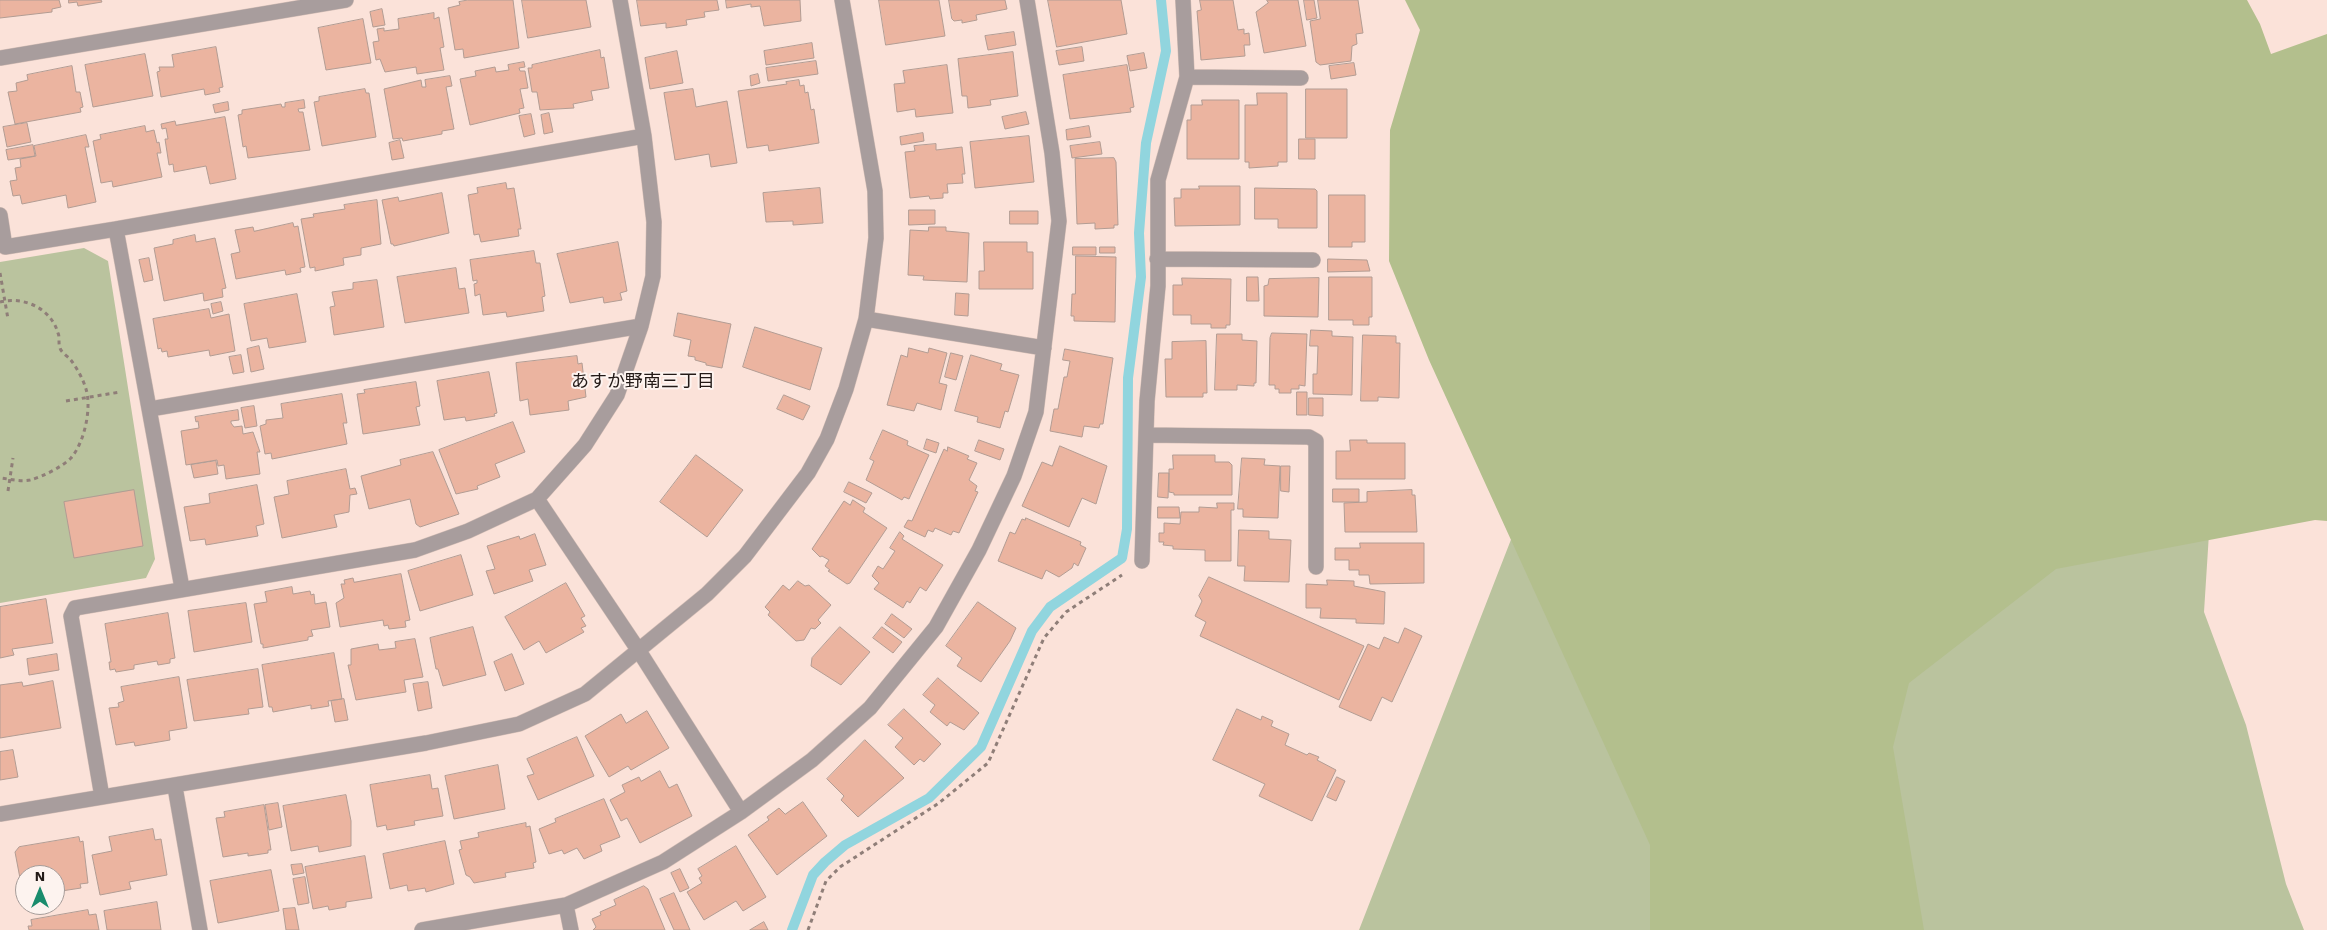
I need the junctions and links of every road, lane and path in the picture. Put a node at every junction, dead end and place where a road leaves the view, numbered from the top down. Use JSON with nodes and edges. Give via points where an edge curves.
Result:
{"nodes":[{"id":1,"x":346,"y":0,"type":"edge"},
{"id":2,"x":620,"y":0,"type":"edge"},
{"id":3,"x":842,"y":0,"type":"edge"},
{"id":4,"x":1027,"y":0,"type":"edge"},
{"id":5,"x":1183,"y":0,"type":"edge"},
{"id":6,"x":0,"y":58,"type":"edge"},
{"id":7,"x":1186,"y":77,"type":"junction"},
{"id":8,"x":1301,"y":78,"type":"dead end"},
{"id":9,"x":644,"y":136,"type":"junction"},
{"id":10,"x":0,"y":215,"type":"edge"},
{"id":11,"x":116,"y":229,"type":"junction"},
{"id":12,"x":1158,"y":259,"type":"junction"},
{"id":13,"x":1313,"y":260,"type":"dead end"},
{"id":14,"x":0,"y":273,"type":"edge"},
{"id":15,"x":5,"y":301,"type":"junction"},
{"id":16,"x":0,"y":302,"type":"edge"},
{"id":17,"x":8,"y":319,"type":"dead end"},
{"id":18,"x":866,"y":319,"type":"junction"},
{"id":19,"x":641,"y":326,"type":"junction"},
{"id":20,"x":1044,"y":348,"type":"junction"},
{"id":21,"x":146,"y":386,"type":"junction"},
{"id":22,"x":88,"y":398,"type":"junction"},
{"id":23,"x":66,"y":401,"type":"dead end"},
{"id":24,"x":150,"y":408,"type":"junction"},
{"id":25,"x":1146,"y":435,"type":"junction"},
{"id":26,"x":13,"y":458,"type":"dead end"},
{"id":27,"x":0,"y":478,"type":"edge"},
{"id":28,"x":10,"y":480,"type":"junction"},
{"id":29,"x":8,"y":491,"type":"dead end"},
{"id":30,"x":537,"y":499,"type":"junction"},
{"id":31,"x":1142,"y":561,"type":"joint"},
{"id":32,"x":1316,"y":567,"type":"dead end"},
{"id":33,"x":182,"y":588,"type":"junction"},
{"id":34,"x":640,"y":652,"type":"junction"},
{"id":35,"x":175,"y":787,"type":"junction"},
{"id":36,"x":102,"y":797,"type":"junction"},
{"id":37,"x":741,"y":812,"type":"junction"},
{"id":38,"x":0,"y":814,"type":"edge"},
{"id":39,"x":566,"y":905,"type":"junction"},
{"id":40,"x":200,"y":930,"type":"edge"},
{"id":41,"x":422,"y":930,"type":"edge"},
{"id":42,"x":571,"y":930,"type":"edge"},
{"id":43,"x":808,"y":930,"type":"edge"}],
"edges":[{"from":1,"to":6,"type":"street"},
{"from":2,"to":9,"type":"street"},
{"from":3,"to":18,"type":"street","via":[[875,190],[876,238]]},
{"from":4,"to":20,"type":"street","via":[[1052,152],[1058,221]]},
{"from":5,"to":7,"type":"street"},
{"from":7,"to":8,"type":"street"},
{"from":7,"to":12,"type":"street","via":[[1158,180]]},
{"from":9,"to":11,"type":"street"},
{"from":9,"to":19,"type":"street","via":[[654,222],[653,276]]},
{"from":10,"to":11,"type":"street","via":[[5,247]]},
{"from":11,"to":21,"type":"street"},
{"from":12,"to":13,"type":"street"},
{"from":12,"to":25,"type":"street"},
{"from":14,"to":15,"type":"path"},
{"from":15,"to":16,"type":"path"},
{"from":15,"to":17,"type":"path"},
{"from":15,"to":22,"type":"path","via":[[21,301],[38,307],[50,317],[58,332],[60,348],[81,376]]},
{"from":18,"to":20,"type":"street"},
{"from":18,"to":34,"type":"street","via":[[846,389],[808,473],[745,556]]},
{"from":19,"to":24,"type":"street"},
{"from":19,"to":30,"type":"street","via":[[617,395],[585,445]]},
{"from":20,"to":37,"type":"street","via":[[1036,412],[1014,476],[979,550],[936,627],[870,708],[812,760]]},
{"from":21,"to":22,"type":"path"},
{"from":21,"to":24,"type":"street"},
{"from":22,"to":23,"type":"path"},
{"from":22,"to":28,"type":"path","via":[[85,431],[71,458],[32,480]]},
{"from":24,"to":33,"type":"street"},
{"from":25,"to":31,"type":"street"},
{"from":25,"to":32,"type":"street","via":[[1309,437],[1316,441]]},
{"from":26,"to":28,"type":"path"},
{"from":27,"to":28,"type":"path"},
{"from":28,"to":29,"type":"path"},
{"from":30,"to":33,"type":"street","via":[[468,531],[415,550]]},
{"from":30,"to":34,"type":"street"},
{"from":31,"to":43,"type":"path","via":[[1066,612],[1044,638],[988,763],[939,803],[840,867],[826,881]]},
{"from":33,"to":36,"type":"street","via":[[75,608],[71,616]]},
{"from":34,"to":35,"type":"street","via":[[585,694],[518,724],[426,744]]},
{"from":34,"to":37,"type":"street"},
{"from":35,"to":36,"type":"street"},
{"from":35,"to":40,"type":"street"},
{"from":36,"to":38,"type":"street"},
{"from":37,"to":39,"type":"street","via":[[663,862]]},
{"from":39,"to":41,"type":"street"},
{"from":39,"to":42,"type":"street"}]}
